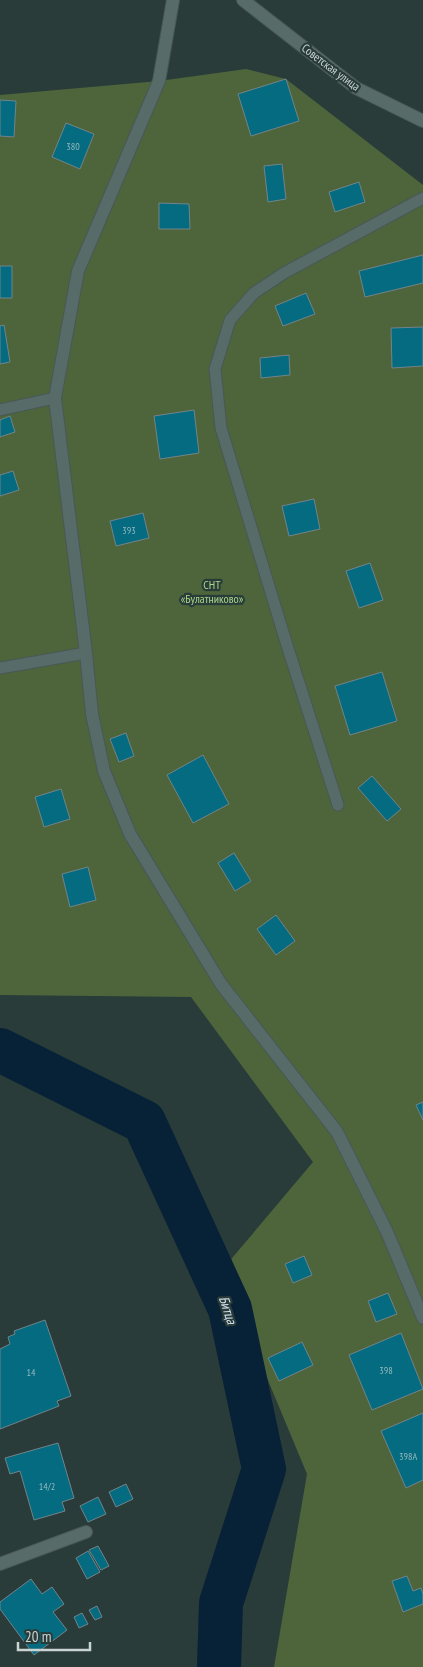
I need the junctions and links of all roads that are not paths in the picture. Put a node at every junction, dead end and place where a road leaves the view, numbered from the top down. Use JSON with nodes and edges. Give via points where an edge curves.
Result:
{"nodes":[{"id":1,"x":173,"y":0,"type":"edge"},
{"id":2,"x":245,"y":0,"type":"edge"},
{"id":3,"x":423,"y":121,"type":"edge"},
{"id":4,"x":423,"y":198,"type":"edge"},
{"id":5,"x":55,"y":398,"type":"junction"},
{"id":6,"x":0,"y":410,"type":"edge"},
{"id":7,"x":86,"y":653,"type":"junction"},
{"id":8,"x":0,"y":668,"type":"edge"},
{"id":9,"x":338,"y":805,"type":"dead end"},
{"id":10,"x":423,"y":1318,"type":"edge"},
{"id":11,"x":86,"y":1532,"type":"dead end"},
{"id":12,"x":0,"y":1562,"type":"edge"}],
"edges":[{"from":1,"to":5,"type":"street","via":[[159,81],[78,271]]},
{"from":2,"to":3,"type":"street","name":"Советская улица","via":[[356,88]]},
{"from":4,"to":9,"type":"lane","via":[[254,293],[230,320],[216,369],[221,428]]},
{"from":5,"to":6,"type":"lane"},
{"from":5,"to":7,"type":"street"},
{"from":7,"to":8,"type":"lane"},
{"from":7,"to":10,"type":"street","via":[[92,714],[104,770],[130,834],[221,984],[337,1132],[387,1232]]},
{"from":11,"to":12,"type":"street"}]}
